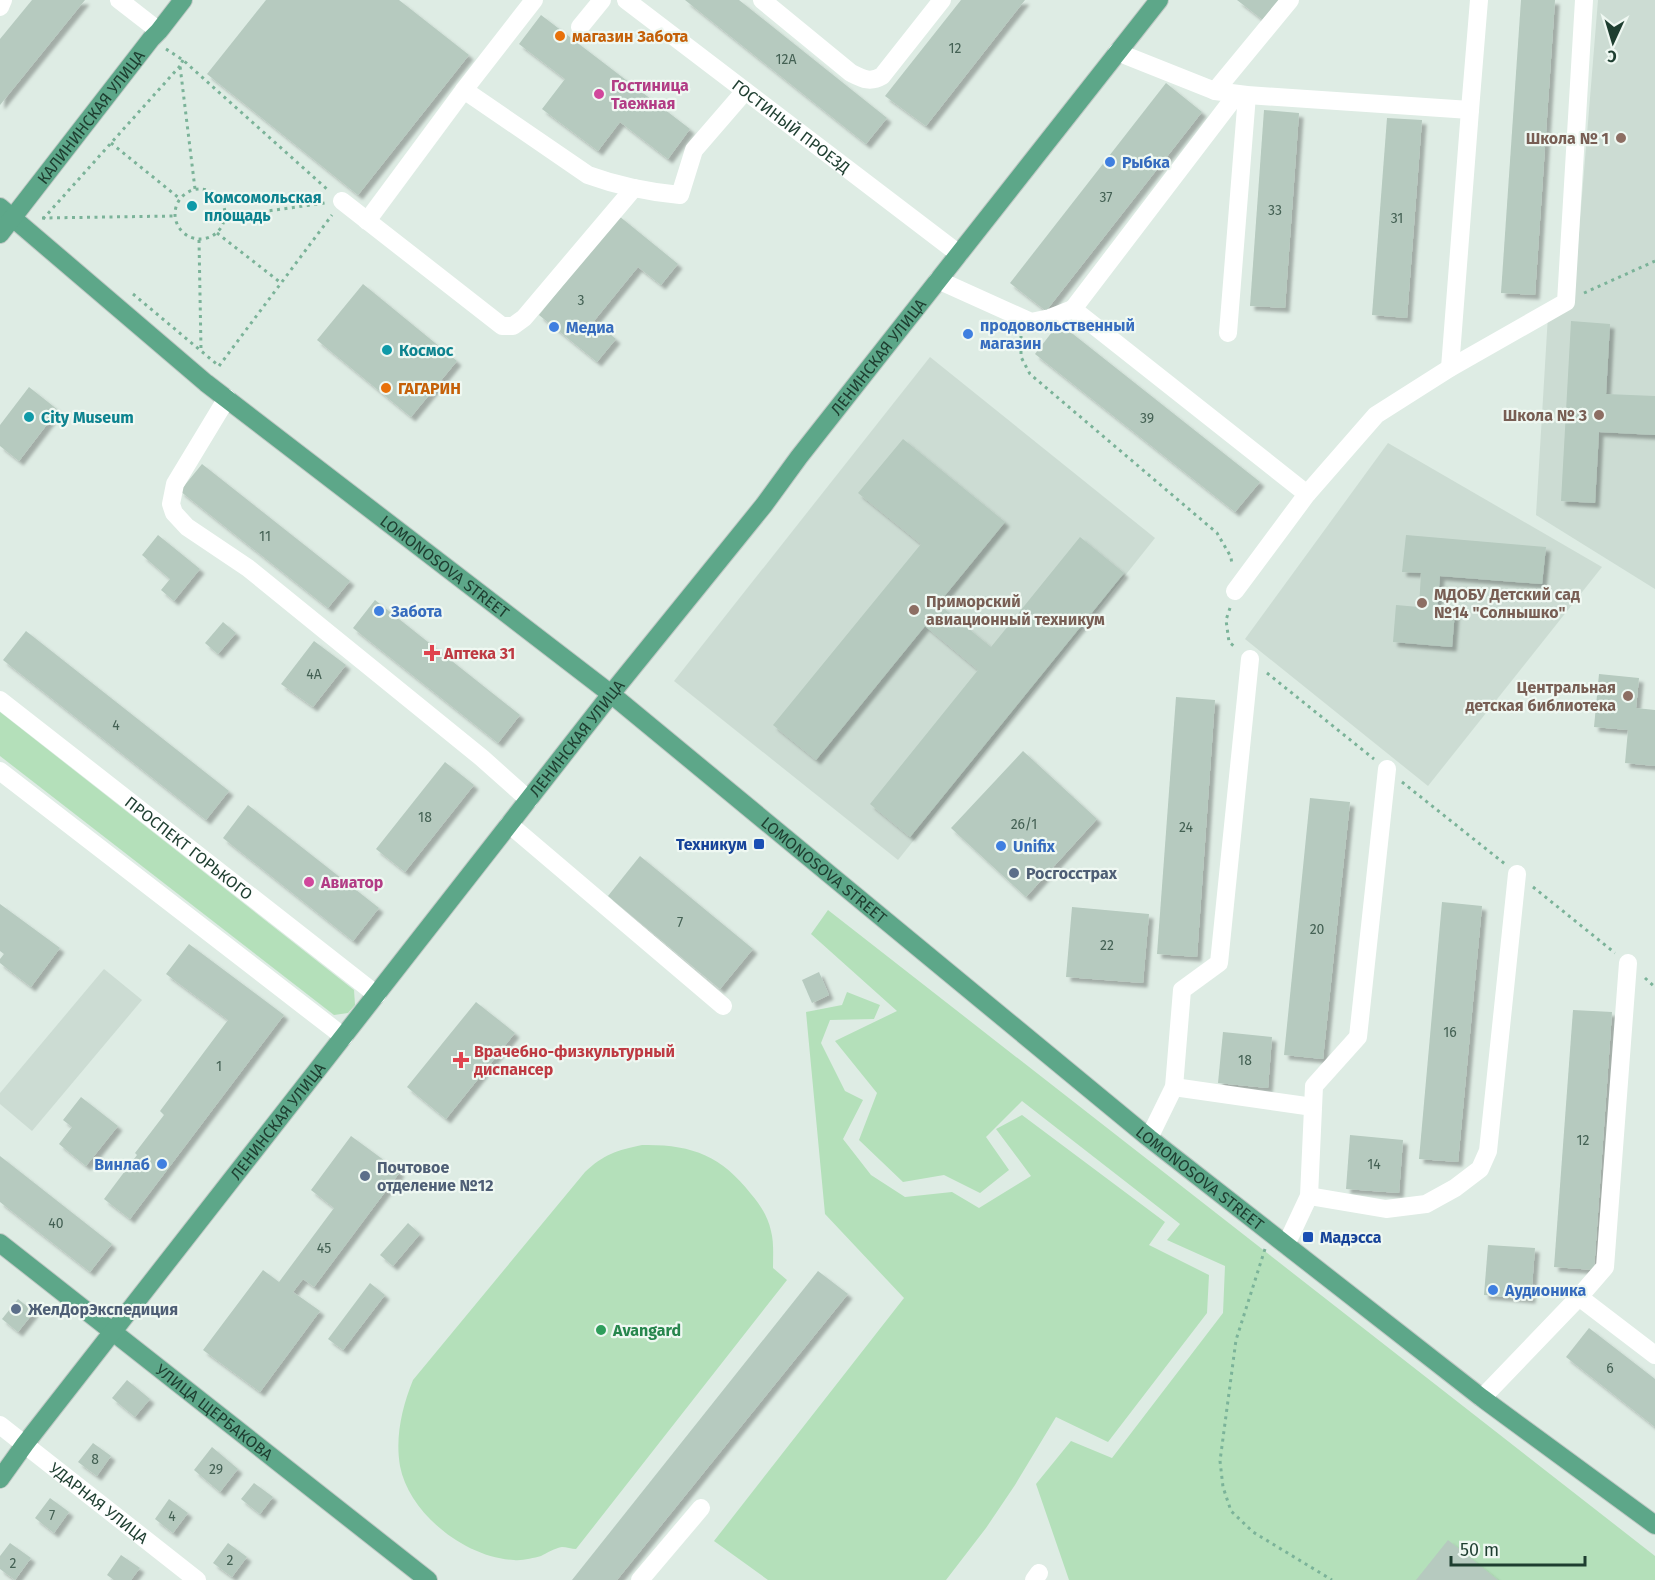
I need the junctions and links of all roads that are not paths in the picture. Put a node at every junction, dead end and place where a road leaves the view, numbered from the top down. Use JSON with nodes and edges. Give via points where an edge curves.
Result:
{"nodes":[{"id":1,"x":3,"y":0,"type":"edge"},
{"id":2,"x":119,"y":0,"type":"edge"},
{"id":3,"x":183,"y":0,"type":"edge"},
{"id":4,"x":534,"y":0,"type":"edge"},
{"id":5,"x":602,"y":0,"type":"edge"},
{"id":6,"x":762,"y":0,"type":"edge"},
{"id":7,"x":942,"y":0,"type":"edge"},
{"id":8,"x":1159,"y":0,"type":"edge"},
{"id":9,"x":1290,"y":0,"type":"edge"},
{"id":10,"x":1479,"y":0,"type":"edge"},
{"id":11,"x":1584,"y":0,"type":"edge"},
{"id":12,"x":636,"y":3,"type":"edge"},
{"id":13,"x":0,"y":7,"type":"edge"},
{"id":14,"x":580,"y":27,"type":"dead end"},
{"id":15,"x":155,"y":35,"type":"junction"},
{"id":16,"x":1117,"y":52,"type":"junction"},
{"id":17,"x":464,"y":90,"type":"junction"},
{"id":18,"x":745,"y":91,"type":"junction"},
{"id":19,"x":1215,"y":91,"type":"junction"},
{"id":20,"x":1242,"y":95,"type":"junction"},
{"id":21,"x":1470,"y":110,"type":"junction"},
{"id":22,"x":634,"y":188,"type":"junction"},
{"id":23,"x":342,"y":201,"type":"road end"},
{"id":24,"x":7,"y":212,"type":"edge"},
{"id":25,"x":367,"y":221,"type":"junction"},
{"id":26,"x":0,"y":234,"type":"edge"},
{"id":27,"x":958,"y":254,"type":"junction"},
{"id":28,"x":938,"y":280,"type":"junction"},
{"id":29,"x":1072,"y":309,"type":"junction"},
{"id":30,"x":1228,"y":333,"type":"dead end"},
{"id":31,"x":1450,"y":368,"type":"junction"},
{"id":32,"x":227,"y":398,"type":"junction"},
{"id":33,"x":1307,"y":494,"type":"junction"},
{"id":34,"x":1235,"y":591,"type":"road end"},
{"id":35,"x":1250,"y":659,"type":"road end"},
{"id":36,"x":611,"y":694,"type":"junction"},
{"id":37,"x":0,"y":700,"type":"edge"},
{"id":38,"x":1387,"y":770,"type":"road end"},
{"id":39,"x":0,"y":771,"type":"edge"},
{"id":40,"x":529,"y":800,"type":"junction"},
{"id":41,"x":509,"y":824,"type":"junction"},
{"id":42,"x":1517,"y":874,"type":"road end"},
{"id":43,"x":1628,"y":963,"type":"road end"},
{"id":44,"x":377,"y":995,"type":"junction"},
{"id":45,"x":723,"y":1006,"type":"dead end"},
{"id":46,"x":344,"y":1037,"type":"junction"},
{"id":47,"x":1174,"y":1087,"type":"junction"},
{"id":48,"x":1313,"y":1107,"type":"junction"},
{"id":49,"x":1149,"y":1138,"type":"junction"},
{"id":50,"x":1309,"y":1196,"type":"junction"},
{"id":51,"x":0,"y":1243,"type":"edge"},
{"id":52,"x":1286,"y":1245,"type":"junction"},
{"id":53,"x":1579,"y":1297,"type":"junction"},
{"id":54,"x":112,"y":1332,"type":"junction"},
{"id":55,"x":1655,"y":1355,"type":"edge"},
{"id":56,"x":1482,"y":1398,"type":"junction"},
{"id":57,"x":0,"y":1425,"type":"edge"},
{"id":58,"x":25,"y":1444,"type":"junction"},
{"id":59,"x":0,"y":1479,"type":"edge"},
{"id":60,"x":700,"y":1508,"type":"dead end"},
{"id":61,"x":1655,"y":1526,"type":"edge"},
{"id":62,"x":421,"y":1578,"type":"edge"},
{"id":63,"x":196,"y":1580,"type":"edge"},
{"id":64,"x":640,"y":1580,"type":"edge"}],
"edges":[{"from":1,"to":13,"type":"street"},
{"from":2,"to":15,"type":"street"},
{"from":3,"to":15,"type":"main road","name":"КАЛИНИНСКАЯ УЛИЦА"},
{"from":4,"to":17,"type":"street"},
{"from":5,"to":14,"type":"street"},
{"from":6,"to":7,"type":"street","via":[[851,73],[867,81],[882,76]]},
{"from":8,"to":16,"type":"main road","name":"ЛЕНИНСКАЯ УЛИЦА"},
{"from":9,"to":19,"type":"street"},
{"from":10,"to":21,"type":"street"},
{"from":11,"to":31,"type":"street","via":[[1566,302]]},
{"from":12,"to":18,"type":"street","name":"ГОСТИНЫЙ ПРОЕЗД"},
{"from":15,"to":24,"type":"main road","name":"КАЛИНИНСКАЯ УЛИЦА"},
{"from":16,"to":19,"type":"street"},
{"from":16,"to":27,"type":"main road","name":"ЛЕНИНСКАЯ УЛИЦА"},
{"from":17,"to":22,"type":"street","via":[[588,175]]},
{"from":17,"to":25,"type":"street"},
{"from":18,"to":22,"type":"street","via":[[694,150],[680,195]]},
{"from":18,"to":27,"type":"street","name":"ГОСТИНЫЙ ПРОЕЗД"},
{"from":19,"to":20,"type":"street"},
{"from":20,"to":21,"type":"street"},
{"from":20,"to":29,"type":"street"},
{"from":20,"to":30,"type":"street"},
{"from":21,"to":31,"type":"street"},
{"from":22,"to":25,"type":"street","via":[[513,326],[502,326]]},
{"from":23,"to":25,"type":"street"},
{"from":24,"to":26,"type":"main road","name":"КАЛИНИНСКАЯ УЛИЦА"},
{"from":24,"to":32,"type":"main road","name":"LOMONOSOVA STREET"},
{"from":27,"to":28,"type":"main road","name":"ЛЕНИНСКАЯ УЛИЦА"},
{"from":28,"to":29,"type":"street","via":[[1031,322]]},
{"from":28,"to":36,"type":"main road","name":"ЛЕНИНСКАЯ УЛИЦА"},
{"from":29,"to":33,"type":"street"},
{"from":31,"to":33,"type":"street","via":[[1376,415]]},
{"from":32,"to":36,"type":"main road","name":"LOMONOSOVA STREET"},
{"from":32,"to":40,"type":"street","via":[[175,484],[171,504],[174,513],[188,527],[248,567]]},
{"from":33,"to":34,"type":"street"},
{"from":35,"to":47,"type":"street","via":[[1219,963],[1182,990]]},
{"from":36,"to":40,"type":"main road","name":"ЛЕНИНСКАЯ УЛИЦА"},
{"from":36,"to":49,"type":"main road","name":"LOMONOSOVA STREET"},
{"from":37,"to":44,"type":"street","name":"ПРОСПЕКТ ГОРЬКОГО"},
{"from":38,"to":48,"type":"street","via":[[1358,1037],[1314,1086]]},
{"from":39,"to":46,"type":"street"},
{"from":40,"to":41,"type":"main road","name":"ЛЕНИНСКАЯ УЛИЦА"},
{"from":41,"to":44,"type":"main road","name":"ЛЕНИНСКАЯ УЛИЦА"},
{"from":41,"to":45,"type":"street"},
{"from":42,"to":50,"type":"street","via":[[1488,1151],[1480,1169],[1425,1204],[1386,1209]]},
{"from":43,"to":53,"type":"street","via":[[1605,1267]]},
{"from":44,"to":46,"type":"main road","name":"ЛЕНИНСКАЯ УЛИЦА"},
{"from":46,"to":54,"type":"main road","name":"ЛЕНИНСКАЯ УЛИЦА"},
{"from":47,"to":48,"type":"street"},
{"from":47,"to":49,"type":"street"},
{"from":48,"to":50,"type":"street"},
{"from":49,"to":52,"type":"main road","name":"LOMONOSOVA STREET"},
{"from":50,"to":52,"type":"street"},
{"from":51,"to":54,"type":"main road","name":"УЛИЦА ЩЕРБАКОВА"},
{"from":52,"to":56,"type":"main road","name":"LOMONOSOVA STREET"},
{"from":53,"to":55,"type":"street"},
{"from":53,"to":56,"type":"street"},
{"from":54,"to":58,"type":"main road","name":"ЛЕНИНСКАЯ УЛИЦА"},
{"from":54,"to":62,"type":"main road","name":"УЛИЦА ЩЕРБАКОВА"},
{"from":56,"to":61,"type":"main road","name":"LOMONOSOVA STREET"},
{"from":57,"to":58,"type":"street","name":"УДАРНАЯ УЛИЦА"},
{"from":58,"to":59,"type":"main road","name":"ЛЕНИНСКАЯ УЛИЦА"},
{"from":58,"to":63,"type":"street","name":"УДАРНАЯ УЛИЦА"},
{"from":60,"to":64,"type":"street"}]}
